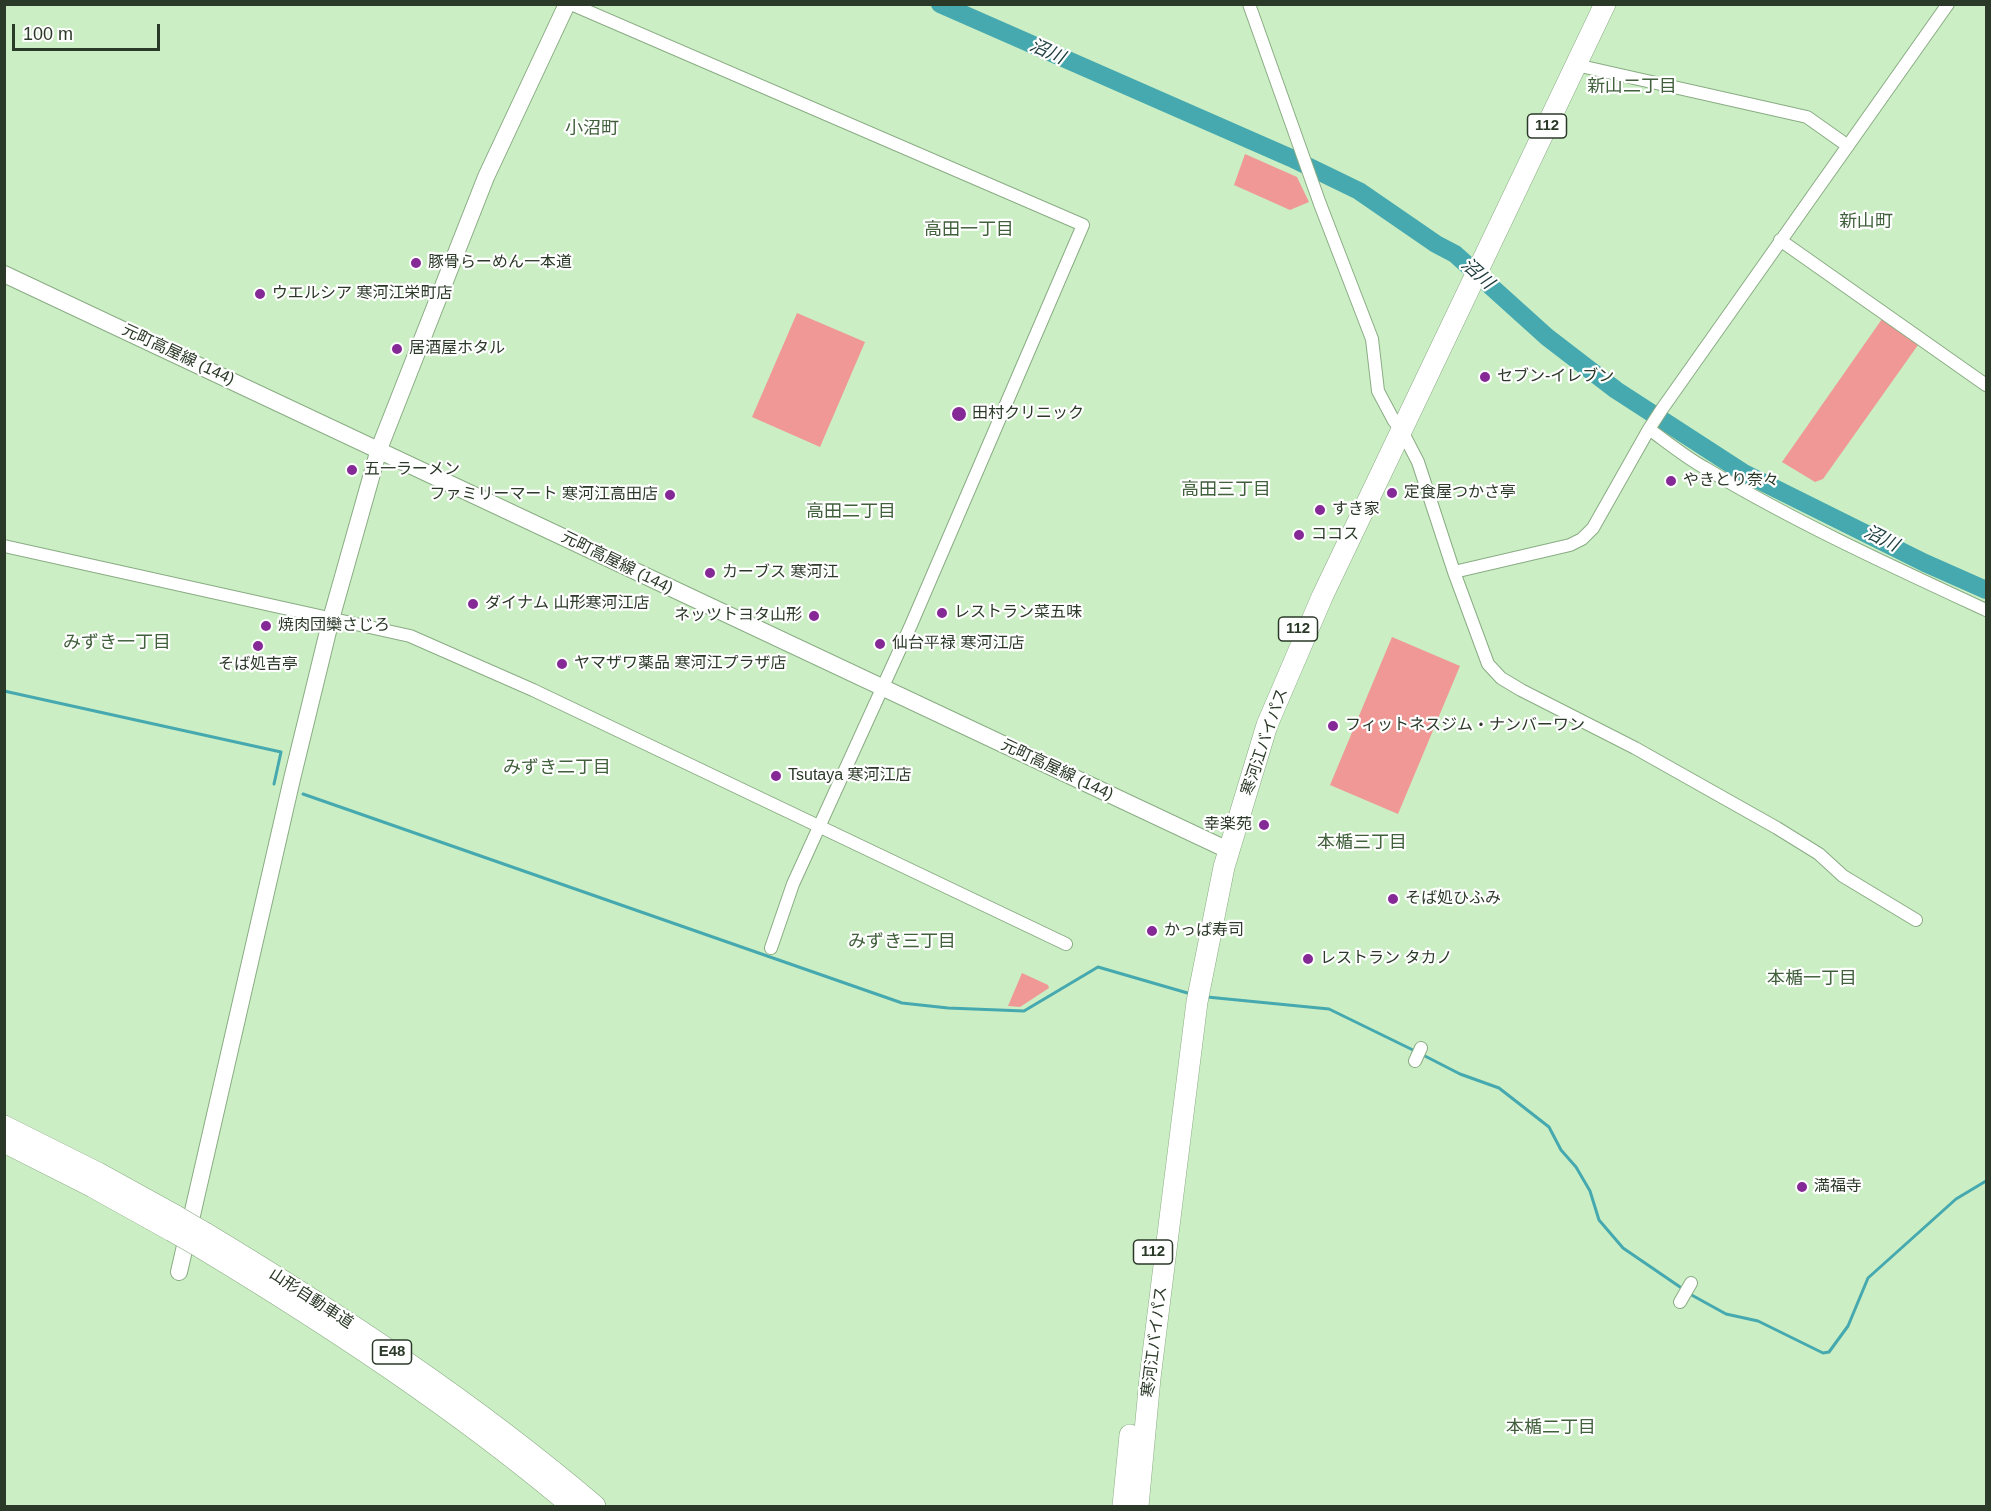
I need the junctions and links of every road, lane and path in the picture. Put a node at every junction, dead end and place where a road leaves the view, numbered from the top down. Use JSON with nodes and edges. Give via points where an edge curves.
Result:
{"nodes":[{"id":1,"x":569,"y":4,"type":"edge"},
{"id":2,"x":1249,"y":4,"type":"edge"},
{"id":3,"x":1590,"y":4,"type":"edge"},
{"id":4,"x":1605,"y":4,"type":"edge"},
{"id":5,"x":1948,"y":4,"type":"edge"},
{"id":6,"x":1576,"y":65,"type":"junction"},
{"id":7,"x":1848,"y":146,"type":"junction"},
{"id":8,"x":1780,"y":240,"type":"junction"},
{"id":9,"x":1482,"y":244,"type":"junction"},
{"id":10,"x":4,"y":274,"type":"edge"},
{"id":11,"x":1986,"y":385,"type":"edge"},
{"id":12,"x":1398,"y":426,"type":"junction"},
{"id":13,"x":1649,"y":429,"type":"junction"},
{"id":14,"x":378,"y":449,"type":"junction"},
{"id":15,"x":4,"y":546,"type":"edge"},
{"id":16,"x":1454,"y":572,"type":"junction"},
{"id":17,"x":1986,"y":610,"type":"edge"},
{"id":18,"x":331,"y":619,"type":"junction"},
{"id":19,"x":883,"y":687,"type":"junction"},
{"id":20,"x":820,"y":825,"type":"junction"},
{"id":21,"x":1224,"y":849,"type":"junction"},
{"id":22,"x":1916,"y":920,"type":"dead end"},
{"id":23,"x":1066,"y":944,"type":"dead end"},
{"id":24,"x":771,"y":948,"type":"dead end"},
{"id":25,"x":1192,"y":993,"type":"junction"},
{"id":26,"x":1421,"y":1048,"type":"dead end"},
{"id":27,"x":1415,"y":1061,"type":"dead end"},
{"id":28,"x":4,"y":1126,"type":"edge"},
{"id":29,"x":4,"y":1142,"type":"edge"},
{"id":30,"x":174,"y":1224,"type":"junction"},
{"id":31,"x":179,"y":1272,"type":"dead end"},
{"id":32,"x":1691,"y":1282,"type":"dead end"},
{"id":33,"x":1680,"y":1302,"type":"dead end"},
{"id":34,"x":568,"y":1496,"type":"edge"},
{"id":35,"x":594,"y":1506,"type":"edge"},
{"id":36,"x":1123,"y":1506,"type":"edge"},
{"id":37,"x":1138,"y":1506,"type":"edge"}],
"edges":[{"from":1,"to":14,"type":"main road","via":[[486,177]]},
{"from":1,"to":19,"type":"street","via":[[1083,225]]},
{"from":2,"to":12,"type":"street","via":[[1372,339],[1378,391]]},
{"from":3,"to":9,"type":"highway","name":"寒河江バイパス","number":"112"},
{"from":4,"to":6,"type":"highway","name":"寒河江バイパス","number":"112"},
{"from":5,"to":7,"type":"street"},
{"from":6,"to":7,"type":"street","via":[[1807,117]]},
{"from":6,"to":9,"type":"highway","name":"寒河江バイパス","number":"112"},
{"from":7,"to":8,"type":"street"},
{"from":8,"to":11,"type":"street"},
{"from":8,"to":13,"type":"street"},
{"from":9,"to":12,"type":"highway","name":"寒河江バイパス","number":"112"},
{"from":10,"to":14,"type":"main road","name":"元町高屋線 (144)"},
{"from":12,"to":16,"type":"street","via":[[1418,462]]},
{"from":12,"to":21,"type":"highway","name":"寒河江バイパス","number":"112","via":[[1313,595],[1257,722]]},
{"from":13,"to":16,"type":"street","via":[[1593,528],[1582,539]]},
{"from":13,"to":17,"type":"street","via":[[1703,467],[1758,498]]},
{"from":14,"to":18,"type":"main road"},
{"from":14,"to":19,"type":"main road","name":"元町高屋線 (144)"},
{"from":15,"to":18,"type":"street"},
{"from":16,"to":22,"type":"street","via":[[1488,664],[1501,678],[1768,822],[1819,854],[1843,876]]},
{"from":18,"to":20,"type":"street","via":[[411,636]]},
{"from":18,"to":31,"type":"main road"},
{"from":19,"to":20,"type":"street"},
{"from":19,"to":21,"type":"main road","name":"元町高屋線 (144)"},
{"from":20,"to":23,"type":"street"},
{"from":20,"to":24,"type":"street","via":[[793,884]]},
{"from":21,"to":25,"type":"highway","name":"寒河江バイパス","number":"112","via":[[1202,913]]},
{"from":25,"to":36,"type":"highway","name":"寒河江バイパス","number":"112","via":[[1137,1375]]},
{"from":25,"to":37,"type":"highway","name":"寒河江バイパス","number":"112"},
{"from":26,"to":27,"type":"street"},
{"from":28,"to":30,"type":"highway","name":"山形自動車道","number":"E48","via":[[98,1173]]},
{"from":29,"to":30,"type":"highway","name":"山形自動車道","number":"E48"},
{"from":30,"to":34,"type":"highway","name":"山形自動車道","number":"E48","bridge":true,"via":[[351,1342]]},
{"from":32,"to":33,"type":"street"},
{"from":34,"to":35,"type":"highway","name":"山形自動車道","number":"E48"}]}
